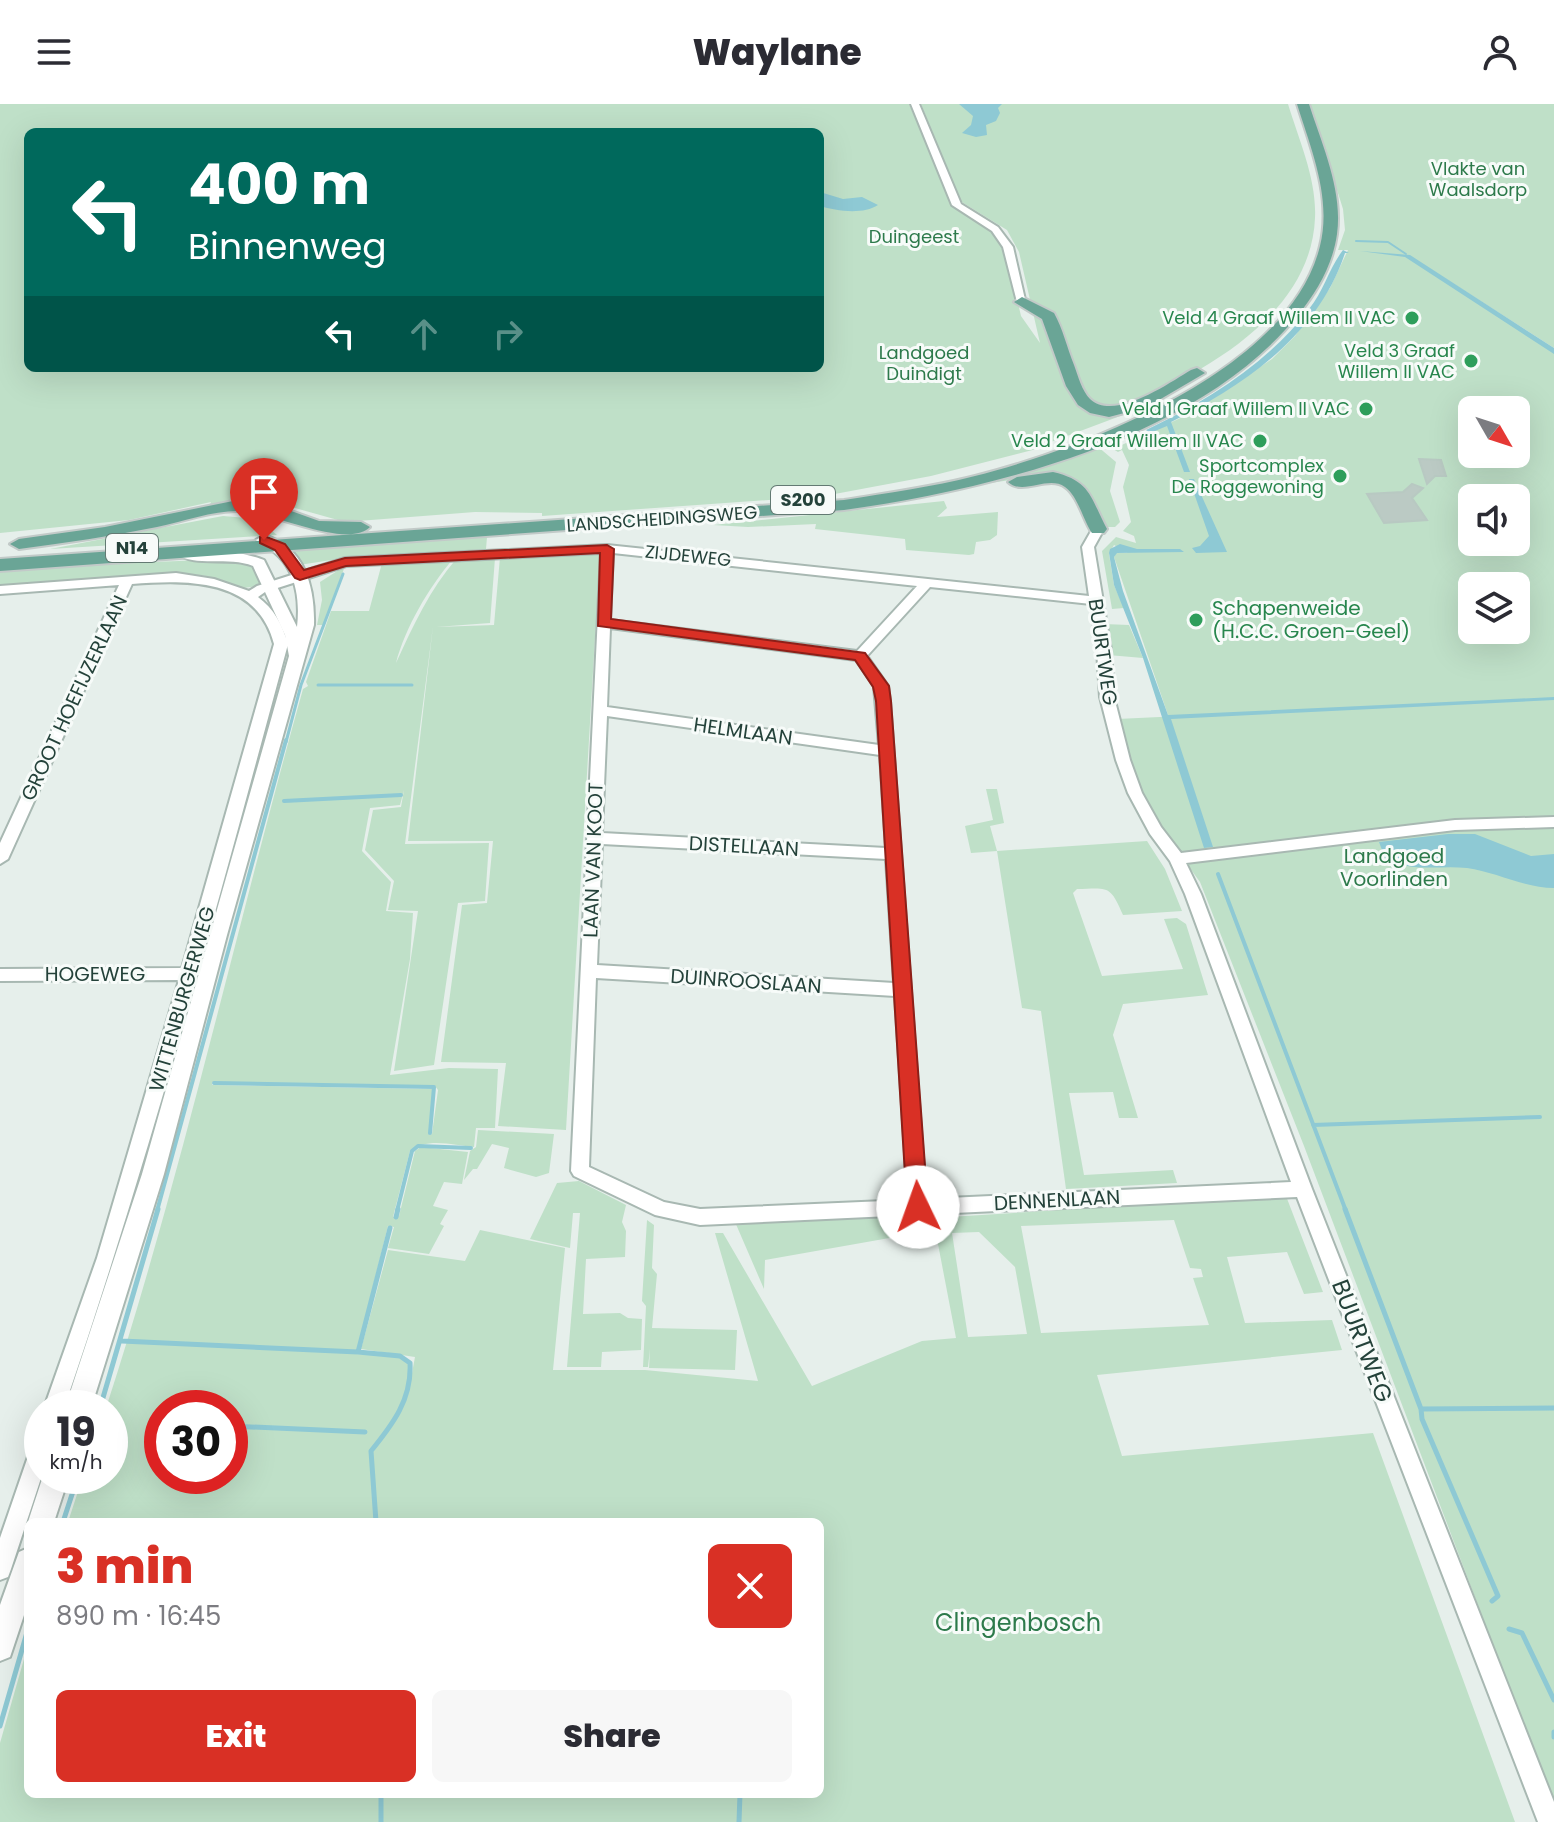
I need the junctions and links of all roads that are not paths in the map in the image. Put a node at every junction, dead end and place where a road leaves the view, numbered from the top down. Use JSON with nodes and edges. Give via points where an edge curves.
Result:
{"nodes":[{"id":1,"x":915,"y":104,"type":"edge"},
{"id":2,"x":1293,"y":104,"type":"edge"},
{"id":3,"x":1303,"y":104,"type":"edge"},
{"id":4,"x":1022,"y":302,"type":"joint"},
{"id":5,"x":1222,"y":364,"type":"junction"},
{"id":6,"x":920,"y":493,"type":"junction"},
{"id":7,"x":430,"y":529,"type":"junction"},
{"id":8,"x":487,"y":529,"type":"junction"},
{"id":9,"x":1098,"y":529,"type":"joint"},
{"id":10,"x":284,"y":543,"type":"junction"},
{"id":11,"x":9,"y":545,"type":"edge"},
{"id":12,"x":607,"y":549,"type":"junction"},
{"id":13,"x":183,"y":553,"type":"junction"},
{"id":14,"x":0,"y":556,"type":"edge"},
{"id":15,"x":0,"y":565,"type":"edge"},
{"id":16,"x":300,"y":575,"type":"junction"},
{"id":17,"x":128,"y":580,"type":"junction"},
{"id":18,"x":926,"y":584,"type":"junction"},
{"id":19,"x":271,"y":586,"type":"junction"},
{"id":20,"x":1,"y":593,"type":"edge"},
{"id":21,"x":250,"y":596,"type":"junction"},
{"id":22,"x":1096,"y":601,"type":"junction"},
{"id":23,"x":603,"y":623,"type":"junction"},
{"id":24,"x":860,"y":656,"type":"junction"},
{"id":25,"x":294,"y":660,"type":"junction"},
{"id":26,"x":599,"y":710,"type":"junction"},
{"id":27,"x":887,"y":751,"type":"junction"},
{"id":28,"x":1554,"y":822,"type":"edge"},
{"id":29,"x":594,"y":838,"type":"junction"},
{"id":30,"x":894,"y":854,"type":"junction"},
{"id":31,"x":0,"y":859,"type":"edge"},
{"id":32,"x":1177,"y":859,"type":"junction"},
{"id":33,"x":588,"y":971,"type":"junction"},
{"id":34,"x":189,"y":974,"type":"junction"},
{"id":35,"x":0,"y":975,"type":"edge"},
{"id":36,"x":904,"y":990,"type":"junction"},
{"id":37,"x":580,"y":1171,"type":"joint"},
{"id":38,"x":1303,"y":1189,"type":"junction"},
{"id":39,"x":918,"y":1207,"type":"junction"},
{"id":40,"x":60,"y":1390,"type":"edge"},
{"id":41,"x":84,"y":1390,"type":"edge"},
{"id":42,"x":28,"y":1494,"type":"edge"},
{"id":43,"x":50,"y":1494,"type":"edge"},
{"id":44,"x":42,"y":1518,"type":"edge"},
{"id":45,"x":8,"y":1560,"type":"edge"},
{"id":46,"x":0,"y":1647,"type":"edge"},
{"id":47,"x":1550,"y":1822,"type":"edge"}],
"edges":[{"from":1,"to":4,"type":"street","via":[[957,205],[995,229],[1008,247]]},
{"from":2,"to":5,"type":"main road","name":"LANDSCHEIDINGSWEG","number":"S200","via":[[1319,198],[1318,235],[1311,260],[1286,304]]},
{"from":3,"to":6,"type":"main road","name":"LANDSCHEIDINGSWEG","number":"S200","via":[[1330,199],[1329,237],[1312,285],[1276,332],[1208,385],[1130,428],[1020,469]]},
{"from":4,"to":5,"type":"main road","via":[[1049,316],[1082,401],[1100,410],[1132,408]]},
{"from":5,"to":8,"type":"main road","name":"LANDSCHEIDINGSWEG","number":"S200","via":[[1119,423],[962,476],[832,497]]},
{"from":6,"to":8,"type":"main road","name":"LANDSCHEIDINGSWEG","number":"S200","via":[[834,506]]},
{"from":6,"to":9,"type":"main road","via":[[1059,478],[1077,488]]},
{"from":7,"to":8,"type":"main road","name":"LANDSCHEIDINGSWEG","number":"N14"},
{"from":7,"to":10,"type":"main road","name":"LANDSCHEIDINGSWEG","number":"N14"},
{"from":7,"to":11,"type":"main road","number":"N14","via":[[323,526],[263,507],[238,505]]},
{"from":8,"to":10,"type":"main road","name":"LANDSCHEIDINGSWEG","number":"N14"},
{"from":9,"to":22,"type":"street","name":"BUURTWEG","via":[[1088,547]]},
{"from":10,"to":11,"type":"main road","number":"N14","via":[[266,518],[235,512],[120,536]]},
{"from":10,"to":13,"type":"main road","name":"LANDSCHEIDINGSWEG","number":"N14"},
{"from":10,"to":14,"type":"main road","name":"LANDSCHEIDINGSWEG","number":"N14"},
{"from":10,"to":16,"type":"street","name":"WITTENBURGERWEG"},
{"from":12,"to":16,"type":"street","name":"ZIJDEWEG","via":[[345,562]]},
{"from":12,"to":18,"type":"street","name":"ZIJDEWEG"},
{"from":12,"to":23,"type":"street","name":"LAAN VAN KOOT"},
{"from":13,"to":15,"type":"main road","name":"LANDSCHEIDINGSWEG","number":"N14"},
{"from":13,"to":19,"type":"street","name":"WITTENBURGERWEG","via":[[250,559],[262,566]]},
{"from":16,"to":19,"type":"street","name":"ZIJDEWEG"},
{"from":16,"to":25,"type":"street","name":"WITTENBURGERWEG","via":[[306,625]]},
{"from":17,"to":20,"type":"street"},
{"from":17,"to":21,"type":"street","via":[[196,578]]},
{"from":17,"to":31,"type":"street","name":"GROOT HOEFIJZERLAAN"},
{"from":18,"to":22,"type":"street","name":"ZIJDEWEG"},
{"from":18,"to":24,"type":"street"},
{"from":19,"to":21,"type":"street","name":"ZIJDEWEG"},
{"from":19,"to":25,"type":"street","name":"WITTENBURGERWEG","via":[[293,635]]},
{"from":21,"to":34,"type":"street","name":"WITTENBURGERWEG","via":[[279,629],[280,655]]},
{"from":22,"to":32,"type":"street","name":"BUURTWEG","via":[[1107,697],[1123,760],[1135,793]]},
{"from":23,"to":24,"type":"street"},
{"from":23,"to":26,"type":"street","name":"LAAN VAN KOOT"},
{"from":24,"to":27,"type":"street","via":[[881,686]]},
{"from":25,"to":41,"type":"street","name":"WITTENBURGERWEG","via":[[153,1174]]},
{"from":26,"to":27,"type":"street","name":"HELMLAAN"},
{"from":26,"to":29,"type":"street","name":"LAAN VAN KOOT"},
{"from":27,"to":30,"type":"street"},
{"from":28,"to":32,"type":"street","via":[[1455,825]]},
{"from":29,"to":30,"type":"street","name":"DISTELLAAN"},
{"from":29,"to":33,"type":"street","name":"LAAN VAN KOOT"},
{"from":30,"to":36,"type":"street"},
{"from":32,"to":38,"type":"street","name":"BUURTWEG"},
{"from":33,"to":36,"type":"street","name":"DUINROOSLAAN"},
{"from":33,"to":37,"type":"street","name":"LAAN VAN KOOT"},
{"from":34,"to":35,"type":"street","name":"HOGEWEG"},
{"from":34,"to":40,"type":"street","name":"WITTENBURGERWEG","via":[[106,1258]]},
{"from":36,"to":39,"type":"street"},
{"from":37,"to":39,"type":"street","name":"DENNENLAAN","via":[[661,1209],[700,1217]]},
{"from":38,"to":39,"type":"street","name":"DENNENLAAN"},
{"from":38,"to":47,"type":"street","name":"BUURTWEG"},
{"from":42,"to":45,"type":"street"},
{"from":43,"to":44,"type":"street"},
{"from":45,"to":46,"type":"street"}]}
